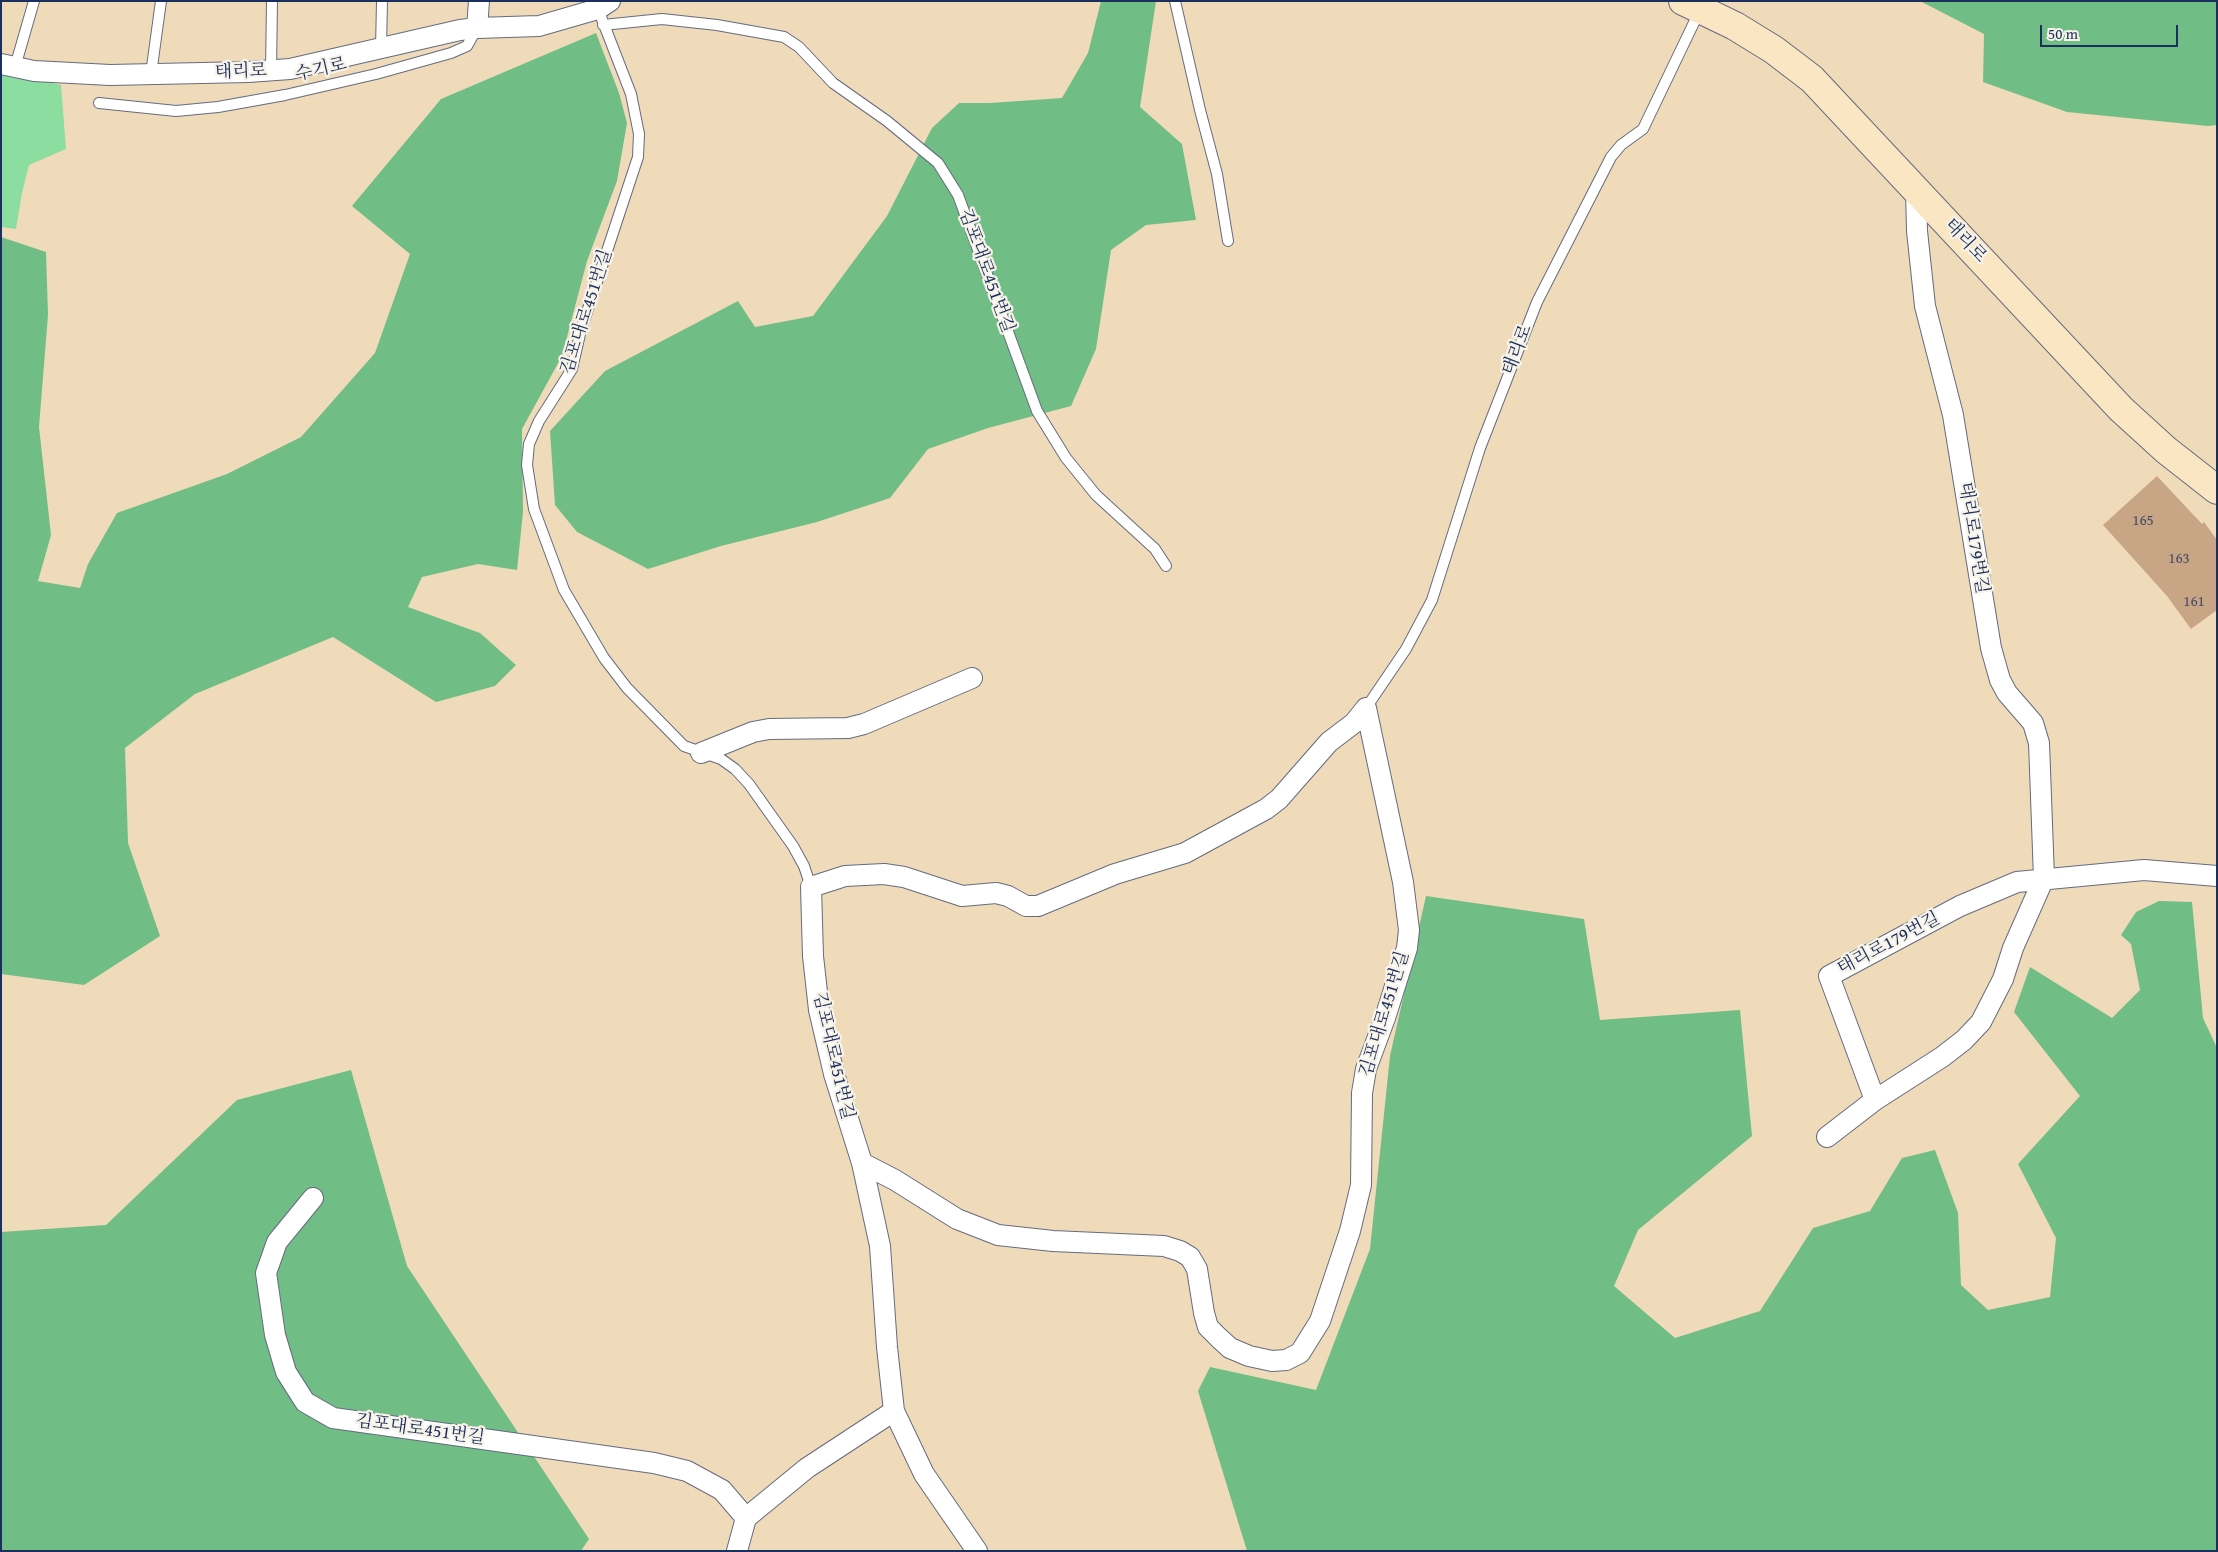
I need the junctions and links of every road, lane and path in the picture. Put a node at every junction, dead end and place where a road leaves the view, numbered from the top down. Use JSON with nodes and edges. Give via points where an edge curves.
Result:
{"nodes":[{"id":1,"x":34,"y":1,"type":"edge"},
{"id":2,"x":161,"y":1,"type":"edge"},
{"id":3,"x":272,"y":1,"type":"edge"},
{"id":4,"x":382,"y":1,"type":"edge"},
{"id":5,"x":479,"y":1,"type":"edge"},
{"id":6,"x":1175,"y":1,"type":"edge"},
{"id":7,"x":1696,"y":4,"type":"edge"},
{"id":8,"x":604,"y":12,"type":"edge"},
{"id":9,"x":477,"y":28,"type":"junction"},
{"id":10,"x":381,"y":49,"type":"junction"},
{"id":11,"x":8,"y":66,"type":"edge"},
{"id":12,"x":271,"y":70,"type":"junction"},
{"id":13,"x":151,"y":74,"type":"junction"},
{"id":14,"x":99,"y":103,"type":"dead end"},
{"id":15,"x":1916,"y":189,"type":"junction"},
{"id":16,"x":1228,"y":241,"type":"dead end"},
{"id":17,"x":2217,"y":490,"type":"edge"},
{"id":18,"x":1166,"y":566,"type":"dead end"},
{"id":19,"x":972,"y":678,"type":"dead end"},
{"id":20,"x":1366,"y":708,"type":"junction"},
{"id":21,"x":701,"y":753,"type":"junction"},
{"id":22,"x":2217,"y":876,"type":"edge"},
{"id":23,"x":2044,"y":878,"type":"junction"},
{"id":24,"x":811,"y":887,"type":"junction"},
{"id":25,"x":1875,"y":1100,"type":"junction"},
{"id":26,"x":1827,"y":1137,"type":"dead end"},
{"id":27,"x":862,"y":1163,"type":"junction"},
{"id":28,"x":313,"y":1198,"type":"dead end"},
{"id":29,"x":894,"y":1410,"type":"junction"},
{"id":30,"x":746,"y":1518,"type":"junction"},
{"id":31,"x":736,"y":1551,"type":"edge"},
{"id":32,"x":977,"y":1551,"type":"edge"}],
"edges":[{"from":1,"to":11,"type":"lane"},
{"from":2,"to":13,"type":"lane"},
{"from":3,"to":12,"type":"lane"},
{"from":4,"to":10,"type":"lane"},
{"from":5,"to":9,"type":"street"},
{"from":6,"to":16,"type":"lane","via":[[1217,174]]},
{"from":7,"to":15,"type":"street","name":"태리로","via":[[1774,50],[1812,79]]},
{"from":7,"to":20,"type":"lane","name":"태리로","via":[[1644,130],[1620,145],[1611,157],[1537,302],[1480,448],[1432,600],[1406,650]]},
{"from":8,"to":9,"type":"street","name":"태리로","via":[[539,26]]},
{"from":8,"to":18,"type":"lane","name":"김포대로451번길","via":[[717,25],[784,37],[804,52],[833,83],[888,121],[938,164],[958,195],[1037,411],[1066,458],[1096,495],[1155,549]]},
{"from":8,"to":21,"type":"lane","name":"김포대로451번길","via":[[631,94],[639,134],[638,157],[581,330],[572,369],[539,421],[529,444],[529,483],[534,509],[564,590],[604,658],[664,727],[684,746]]},
{"from":9,"to":10,"type":"street","name":"태리로"},
{"from":9,"to":14,"type":"lane","name":"수기로","via":[[467,46],[451,53],[285,95],[176,111]]},
{"from":10,"to":12,"type":"street","name":"태리로"},
{"from":11,"to":13,"type":"street","name":"태리로","via":[[62,74]]},
{"from":12,"to":13,"type":"street","name":"태리로"},
{"from":15,"to":17,"type":"street","name":"태리로","via":[[2120,409]]},
{"from":15,"to":23,"type":"street","name":"태리로179번길","via":[[1925,306],[1953,415],[1991,648],[2000,680],[2033,723],[2039,743]]},
{"from":19,"to":21,"type":"street","via":[[864,724],[848,728],[752,732]]},
{"from":20,"to":24,"type":"street","via":[[1266,809],[1185,852],[1115,874],[1038,906],[1026,906],[996,893],[962,896],[904,877],[884,874],[845,876]]},
{"from":20,"to":27,"type":"street","name":"김포대로451번길","via":[[1403,882],[1408,939],[1401,971],[1366,1069],[1362,1093],[1361,1185],[1350,1232],[1320,1321],[1300,1353],[1286,1360],[1272,1361],[1230,1348],[1208,1327],[1197,1269],[1190,1257],[1180,1251],[1164,1246],[998,1235],[957,1218]]},
{"from":21,"to":24,"type":"lane","name":"김포대로451번길","via":[[721,759],[749,784],[793,846]]},
{"from":22,"to":23,"type":"street","name":"태리로179번길","via":[[2144,870]]},
{"from":23,"to":25,"type":"street","name":"태리로179번길","via":[[2003,979],[1981,1022],[1942,1057]]},
{"from":23,"to":25,"type":"street","name":"태리로179번길","via":[[1993,890],[1829,976]]},
{"from":24,"to":27,"type":"street","name":"김포대로451번길","via":[[819,1010],[834,1074]]},
{"from":25,"to":26,"type":"street","name":"태리로179번길"},
{"from":27,"to":29,"type":"street","name":"김포대로451번길","via":[[880,1246]]},
{"from":28,"to":30,"type":"street","name":"김포대로451번길","via":[[276,1242],[266,1272],[275,1335],[286,1372],[305,1402],[333,1418],[662,1465],[687,1472],[722,1490]]},
{"from":29,"to":30,"type":"street","via":[[807,1468]]},
{"from":29,"to":32,"type":"street","name":"김포대로451번길","via":[[924,1474]]},
{"from":30,"to":31,"type":"street"}]}
